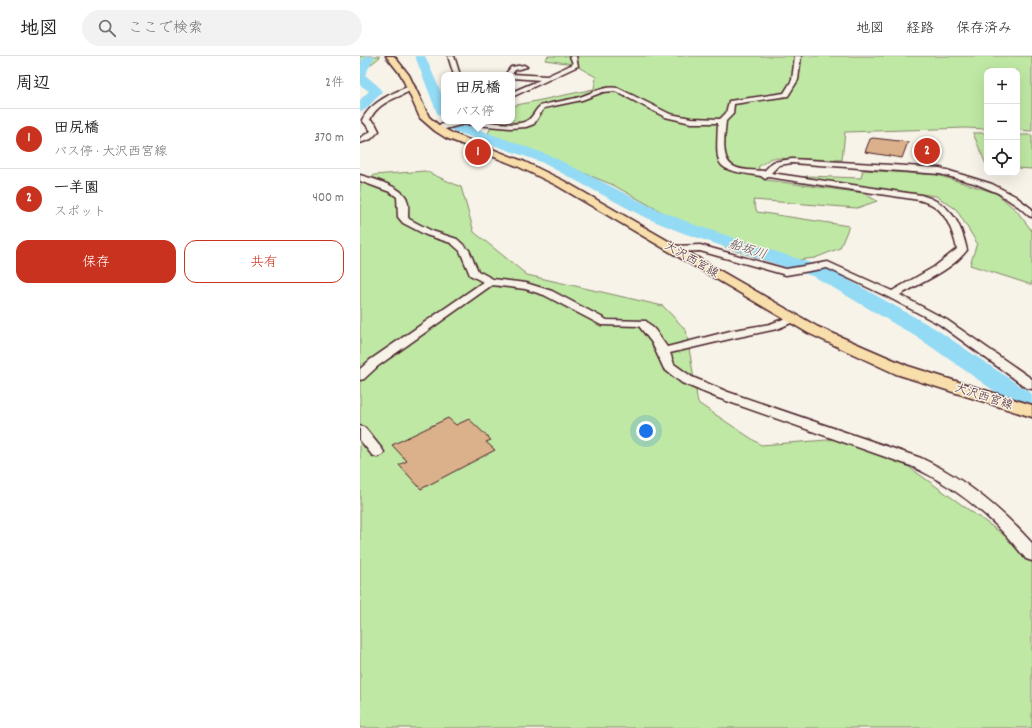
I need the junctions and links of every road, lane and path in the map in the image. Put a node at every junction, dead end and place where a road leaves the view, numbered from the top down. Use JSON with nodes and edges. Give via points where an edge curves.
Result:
{"nodes":[{"id":1,"x":390,"y":56,"type":"edge"},
{"id":2,"x":451,"y":56,"type":"edge"},
{"id":3,"x":573,"y":56,"type":"edge"},
{"id":4,"x":798,"y":56,"type":"edge"},
{"id":5,"x":524,"y":67,"type":"dead end"},
{"id":6,"x":456,"y":72,"type":"edge"},
{"id":7,"x":510,"y":72,"type":"edge"},
{"id":8,"x":515,"y":76,"type":"edge"},
{"id":9,"x":549,"y":78,"type":"junction"},
{"id":10,"x":412,"y":87,"type":"junction"},
{"id":11,"x":515,"y":87,"type":"edge"},
{"id":12,"x":528,"y":88,"type":"junction"},
{"id":13,"x":515,"y":94,"type":"edge"},
{"id":14,"x":722,"y":121,"type":"junction"},
{"id":15,"x":458,"y":124,"type":"edge"},
{"id":16,"x":483,"y":124,"type":"edge"},
{"id":17,"x":440,"y":128,"type":"junction"},
{"id":18,"x":360,"y":141,"type":"edge"},
{"id":19,"x":765,"y":176,"type":"junction"},
{"id":20,"x":360,"y":178,"type":"edge"},
{"id":21,"x":1032,"y":214,"type":"edge"},
{"id":22,"x":675,"y":249,"type":"junction"},
{"id":23,"x":490,"y":282,"type":"junction"},
{"id":24,"x":892,"y":295,"type":"junction"},
{"id":25,"x":794,"y":318,"type":"junction"},
{"id":26,"x":664,"y":351,"type":"junction"},
{"id":27,"x":360,"y":376,"type":"edge"},
{"id":28,"x":1032,"y":385,"type":"edge"},
{"id":29,"x":1032,"y":411,"type":"edge"},
{"id":30,"x":360,"y":431,"type":"edge"},
{"id":31,"x":377,"y":452,"type":"dead end"},
{"id":32,"x":1032,"y":554,"type":"edge"}],
"edges":[{"from":1,"to":10,"type":"main road","name":"大沢西宮線"},
{"from":2,"to":6,"type":"street"},
{"from":3,"to":9,"type":"street","via":[[576,65]]},
{"from":4,"to":14,"type":"street","via":[[794,80],[786,95],[731,102],[729,114]]},
{"from":5,"to":7,"type":"street","via":[[513,68]]},
{"from":8,"to":9,"type":"street"},
{"from":9,"to":12,"type":"street"},
{"from":10,"to":17,"type":"main road","name":"大沢西宮線","via":[[425,118]]},
{"from":10,"to":18,"type":"street","via":[[398,92],[371,110],[366,120],[374,131]]},
{"from":11,"to":12,"type":"street"},
{"from":12,"to":13,"type":"street"},
{"from":14,"to":16,"type":"street","via":[[685,120],[661,114],[623,92],[610,89],[542,107],[531,122],[524,125]]},
{"from":14,"to":19,"type":"street","via":[[721,155],[724,163],[731,170]]},
{"from":15,"to":17,"type":"street"},
{"from":17,"to":22,"type":"main road","name":"大沢西宮線","via":[[450,136],[521,164],[560,183]]},
{"from":19,"to":21,"type":"street","via":[[772,165],[792,161],[940,171],[994,188],[1021,204]]},
{"from":19,"to":24,"type":"street","via":[[910,196],[937,204],[947,212],[962,250],[955,257]]},
{"from":20,"to":23,"type":"street","via":[[393,190],[401,196],[403,217],[406,221],[429,233],[454,241],[464,250],[474,272]]},
{"from":22,"to":24,"type":"street","via":[[700,248],[786,272],[828,265]]},
{"from":22,"to":25,"type":"main road","name":"大沢西宮線"},
{"from":23,"to":26,"type":"street","via":[[526,286],[548,293],[605,323],[642,323],[653,333]]},
{"from":23,"to":27,"type":"street","via":[[374,363]]},
{"from":24,"to":28,"type":"street","via":[[943,322]]},
{"from":25,"to":26,"type":"street","via":[[774,327]]},
{"from":25,"to":29,"type":"main road","name":"大沢西宮線","via":[[813,330],[902,370]]},
{"from":26,"to":32,"type":"street","via":[[668,366],[687,380],[931,469],[959,486],[1002,521]]},
{"from":30,"to":31,"type":"street"}]}
